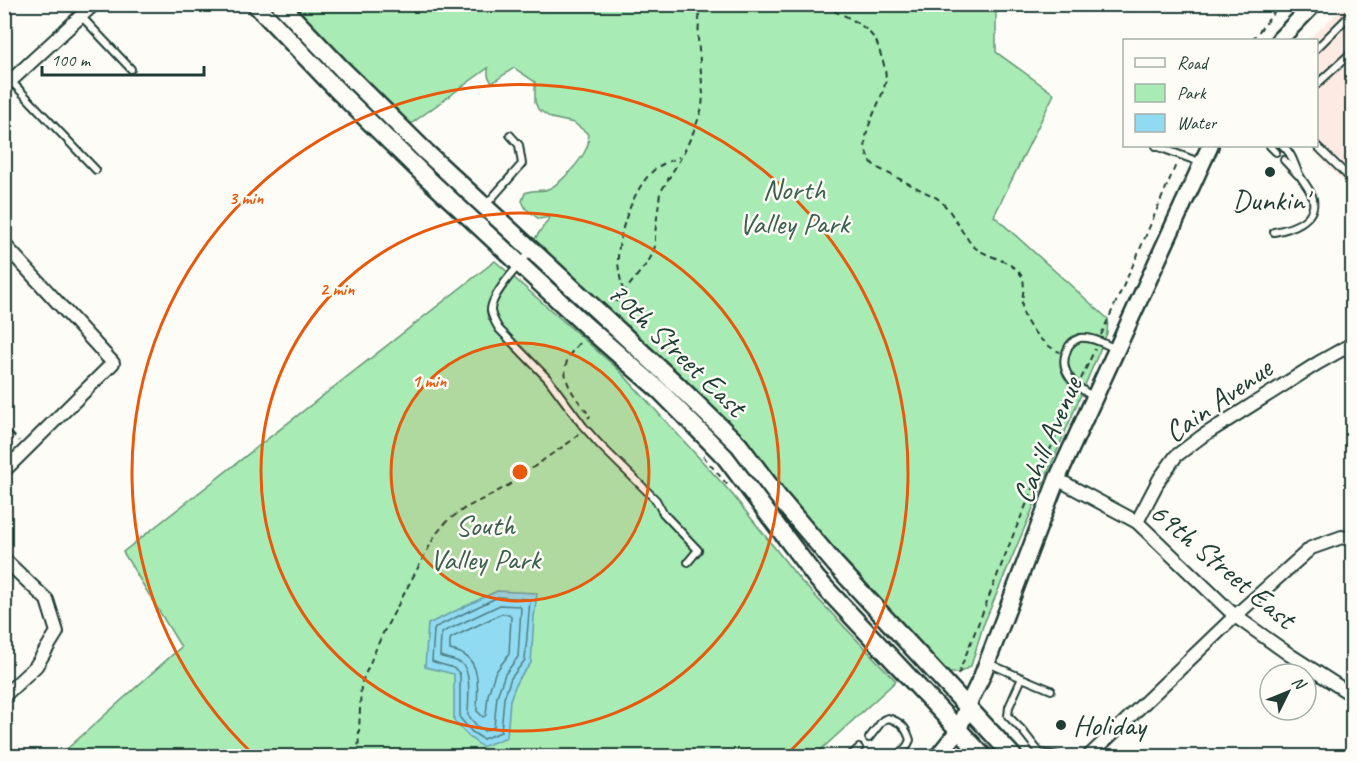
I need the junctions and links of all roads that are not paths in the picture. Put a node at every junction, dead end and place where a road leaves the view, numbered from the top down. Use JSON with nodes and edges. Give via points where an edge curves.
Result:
{"nodes":[{"id":1,"x":94,"y":4,"type":"edge"},
{"id":2,"x":255,"y":4,"type":"edge"},
{"id":3,"x":280,"y":4,"type":"edge"},
{"id":4,"x":1314,"y":4,"type":"edge"},
{"id":5,"x":1353,"y":13,"type":"edge"},
{"id":6,"x":81,"y":16,"type":"junction"},
{"id":7,"x":1280,"y":39,"type":"edge"},
{"id":8,"x":1318,"y":48,"type":"edge"},
{"id":9,"x":1353,"y":52,"type":"edge"},
{"id":10,"x":131,"y":69,"type":"dead end"},
{"id":11,"x":7,"y":81,"type":"edge"},
{"id":12,"x":1318,"y":84,"type":"edge"},
{"id":13,"x":510,"y":135,"type":"dead end"},
{"id":14,"x":1318,"y":146,"type":"edge"},
{"id":15,"x":1159,"y":147,"type":"edge"},
{"id":16,"x":1210,"y":147,"type":"edge"},
{"id":17,"x":1271,"y":147,"type":"edge"},
{"id":18,"x":1284,"y":147,"type":"edge"},
{"id":19,"x":1276,"y":152,"type":"dead end"},
{"id":20,"x":1284,"y":160,"type":"dead end"},
{"id":21,"x":1202,"y":163,"type":"junction"},
{"id":22,"x":96,"y":170,"type":"dead end"},
{"id":23,"x":1302,"y":180,"type":"junction"},
{"id":24,"x":1353,"y":180,"type":"edge"},
{"id":25,"x":484,"y":206,"type":"junction"},
{"id":26,"x":1274,"y":232,"type":"dead end"},
{"id":27,"x":4,"y":244,"type":"edge"},
{"id":28,"x":532,"y":250,"type":"junction"},
{"id":29,"x":520,"y":264,"type":"junction"},
{"id":30,"x":1353,"y":344,"type":"edge"},
{"id":31,"x":1116,"y":349,"type":"junction"},
{"id":32,"x":1094,"y":397,"type":"junction"},
{"id":33,"x":4,"y":471,"type":"edge"},
{"id":34,"x":1057,"y":479,"type":"junction"},
{"id":35,"x":1137,"y":522,"type":"junction"},
{"id":36,"x":1353,"y":540,"type":"edge"},
{"id":37,"x":4,"y":559,"type":"edge"},
{"id":38,"x":688,"y":562,"type":"dead end"},
{"id":39,"x":1235,"y":616,"type":"junction"},
{"id":40,"x":987,"y":663,"type":"junction"},
{"id":41,"x":1022,"y":678,"type":"junction"},
{"id":42,"x":1051,"y":690,"type":"dead end"},
{"id":43,"x":4,"y":696,"type":"edge"},
{"id":44,"x":1353,"y":696,"type":"edge"},
{"id":45,"x":968,"y":707,"type":"junction"},
{"id":46,"x":958,"y":731,"type":"junction"},
{"id":47,"x":868,"y":738,"type":"dead end"},
{"id":48,"x":859,"y":748,"type":"dead end"},
{"id":49,"x":1038,"y":755,"type":"edge"},
{"id":50,"x":850,"y":756,"type":"edge"},
{"id":51,"x":898,"y":756,"type":"edge"},
{"id":52,"x":938,"y":756,"type":"edge"},
{"id":53,"x":982,"y":756,"type":"edge"},
{"id":54,"x":1013,"y":756,"type":"edge"},
{"id":55,"x":1058,"y":756,"type":"edge"},
{"id":56,"x":1089,"y":756,"type":"edge"}],
"edges":[{"from":1,"to":6,"type":"street"},
{"from":2,"to":29,"type":"main road","name":"70th Street East","via":[[339,92]]},
{"from":3,"to":25,"type":"main road","name":"70th Street East"},
{"from":4,"to":7,"type":"street"},
{"from":5,"to":8,"type":"lane"},
{"from":6,"to":10,"type":"lane"},
{"from":6,"to":11,"type":"street"},
{"from":9,"to":12,"type":"lane"},
{"from":11,"to":22,"type":"lane"},
{"from":13,"to":25,"type":"lane","via":[[519,145],[522,164]]},
{"from":14,"to":24,"type":"lane"},
{"from":15,"to":21,"type":"lane"},
{"from":16,"to":21,"type":"street","name":"Cahill Avenue"},
{"from":17,"to":19,"type":"lane"},
{"from":18,"to":23,"type":"lane"},
{"from":20,"to":23,"type":"lane"},
{"from":21,"to":31,"type":"street","name":"Cahill Avenue"},
{"from":23,"to":26,"type":"lane","via":[[1312,196],[1310,213],[1290,229]]},
{"from":25,"to":28,"type":"main road","name":"70th Street East"},
{"from":27,"to":33,"type":"street","via":[[113,363]]},
{"from":28,"to":29,"type":"lane"},
{"from":28,"to":45,"type":"main road","name":"70th Street East","via":[[739,445],[835,564]]},
{"from":29,"to":38,"type":"lane","via":[[492,304],[491,312],[499,329],[698,550]]},
{"from":29,"to":46,"type":"main road","name":"70th Street East","via":[[659,390],[725,457],[817,579]]},
{"from":30,"to":35,"type":"street","name":"Cain Avenue","via":[[1230,418],[1176,456]]},
{"from":31,"to":32,"type":"street","name":"Cahill Avenue"},
{"from":31,"to":32,"type":"lane","via":[[1079,338],[1066,353],[1065,371],[1070,379]]},
{"from":32,"to":34,"type":"street","name":"Cahill Avenue"},
{"from":34,"to":35,"type":"street","name":"69th Street East"},
{"from":34,"to":40,"type":"street","name":"Cahill Avenue"},
{"from":35,"to":39,"type":"street","name":"69th Street East"},
{"from":36,"to":39,"type":"street","via":[[1342,537],[1311,548]]},
{"from":37,"to":43,"type":"street","via":[[46,600],[57,632],[36,666]]},
{"from":39,"to":44,"type":"street","name":"69th Street East"},
{"from":39,"to":56,"type":"street"},
{"from":40,"to":41,"type":"lane"},
{"from":40,"to":45,"type":"street","name":"Cahill Avenue"},
{"from":41,"to":42,"type":"lane"},
{"from":41,"to":49,"type":"lane","via":[[1008,716]]},
{"from":45,"to":46,"type":"street","name":"Cahill Avenue"},
{"from":45,"to":54,"type":"main road","name":"70th Street East"},
{"from":46,"to":52,"type":"street","name":"Cahill Avenue"},
{"from":46,"to":53,"type":"main road","name":"70th Street East"},
{"from":47,"to":51,"type":"lane","via":[[883,720],[898,721],[910,740]]},
{"from":48,"to":50,"type":"lane"},
{"from":49,"to":55,"type":"lane"}]}
